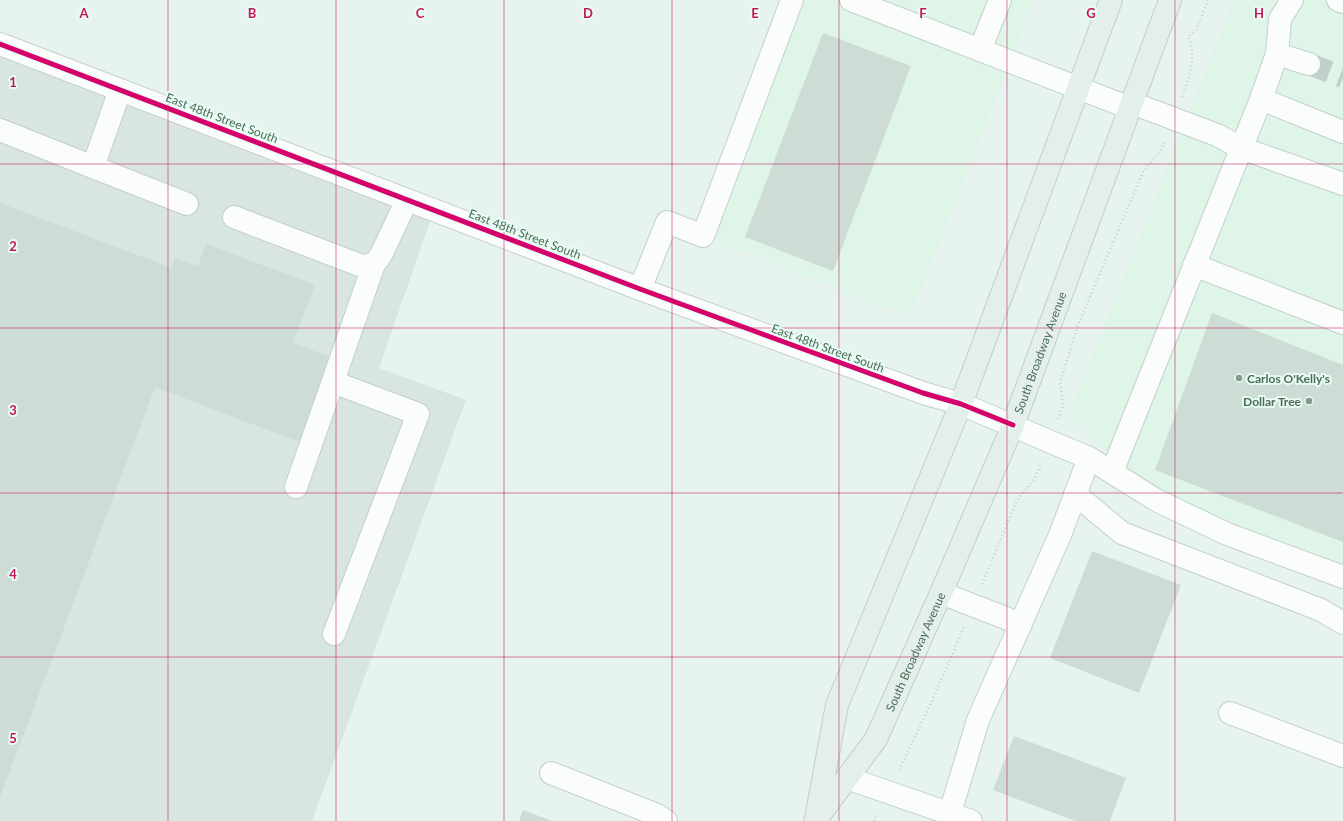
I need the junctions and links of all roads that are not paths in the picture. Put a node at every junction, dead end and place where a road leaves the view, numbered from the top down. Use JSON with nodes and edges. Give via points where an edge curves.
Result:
{"nodes":[{"id":1,"x":792,"y":0,"type":"edge"},
{"id":2,"x":851,"y":0,"type":"edge"},
{"id":3,"x":1000,"y":0,"type":"edge"},
{"id":4,"x":1111,"y":0,"type":"edge"},
{"id":5,"x":1170,"y":0,"type":"edge"},
{"id":6,"x":1292,"y":0,"type":"edge"},
{"id":7,"x":1338,"y":0,"type":"edge"},
{"id":8,"x":1343,"y":2,"type":"edge"},
{"id":9,"x":0,"y":44,"type":"edge"},
{"id":10,"x":980,"y":50,"type":"junction"},
{"id":11,"x":1277,"y":54,"type":"junction"},
{"id":12,"x":1309,"y":64,"type":"tunnel mouth"},
{"id":13,"x":1079,"y":89,"type":"junction"},
{"id":14,"x":120,"y":90,"type":"junction"},
{"id":15,"x":1261,"y":99,"type":"junction"},
{"id":16,"x":1130,"y":108,"type":"junction"},
{"id":17,"x":0,"y":130,"type":"edge"},
{"id":18,"x":1343,"y":132,"type":"edge"},
{"id":19,"x":1241,"y":148,"type":"junction"},
{"id":20,"x":93,"y":167,"type":"junction"},
{"id":21,"x":1343,"y":184,"type":"edge"},
{"id":22,"x":407,"y":200,"type":"junction"},
{"id":23,"x":187,"y":204,"type":"dead end"},
{"id":24,"x":234,"y":218,"type":"dead end"},
{"id":25,"x":374,"y":264,"type":"junction"},
{"id":26,"x":1194,"y":265,"type":"junction"},
{"id":27,"x":640,"y":289,"type":"junction"},
{"id":28,"x":1343,"y":323,"type":"edge"},
{"id":29,"x":333,"y":382,"type":"junction"},
{"id":30,"x":961,"y":404,"type":"junction"},
{"id":31,"x":1013,"y":425,"type":"junction"},
{"id":32,"x":1089,"y":458,"type":"junction"},
{"id":33,"x":1112,"y":472,"type":"junction"},
{"id":34,"x":296,"y":488,"type":"dead end"},
{"id":35,"x":1075,"y":494,"type":"junction"},
{"id":36,"x":1343,"y":577,"type":"edge"},
{"id":37,"x":941,"y":593,"type":"junction"},
{"id":38,"x":1343,"y":623,"type":"edge"},
{"id":39,"x":1021,"y":624,"type":"junction"},
{"id":40,"x":334,"y":634,"type":"dead end"},
{"id":41,"x":1230,"y":713,"type":"dead end"},
{"id":42,"x":1343,"y":756,"type":"edge"},
{"id":43,"x":551,"y":773,"type":"dead end"},
{"id":44,"x":847,"y":778,"type":"junction"},
{"id":45,"x":950,"y":813,"type":"junction"},
{"id":46,"x":815,"y":820,"type":"edge"},
{"id":47,"x":666,"y":821,"type":"edge"},
{"id":48,"x":971,"y":821,"type":"edge"}],
"edges":[{"from":1,"to":27,"type":"street","via":[[703,236],[667,222]]},
{"from":2,"to":10,"type":"street"},
{"from":3,"to":10,"type":"street"},
{"from":4,"to":13,"type":"main road","name":"South Broadway Avenue"},
{"from":5,"to":16,"type":"main road","name":"South Broadway Avenue"},
{"from":6,"to":11,"type":"street","via":[[1280,19]]},
{"from":7,"to":8,"type":"street"},
{"from":9,"to":14,"type":"street","name":"East 48th Street South"},
{"from":10,"to":13,"type":"street"},
{"from":11,"to":12,"type":"street"},
{"from":11,"to":15,"type":"street"},
{"from":13,"to":16,"type":"street"},
{"from":13,"to":30,"type":"main road","name":"South Broadway Avenue"},
{"from":14,"to":20,"type":"street"},
{"from":14,"to":22,"type":"street","name":"East 48th Street South"},
{"from":15,"to":18,"type":"street"},
{"from":15,"to":19,"type":"street"},
{"from":16,"to":19,"type":"street","via":[[1171,124],[1217,135]]},
{"from":16,"to":31,"type":"main road","name":"South Broadway Avenue"},
{"from":17,"to":20,"type":"street"},
{"from":19,"to":21,"type":"street"},
{"from":19,"to":26,"type":"street"},
{"from":20,"to":23,"type":"street"},
{"from":22,"to":25,"type":"street","via":[[381,255]]},
{"from":22,"to":27,"type":"street","name":"East 48th Street South"},
{"from":24,"to":25,"type":"street","via":[[362,266]]},
{"from":25,"to":29,"type":"street"},
{"from":26,"to":28,"type":"street"},
{"from":26,"to":33,"type":"street"},
{"from":27,"to":30,"type":"street","name":"East 48th Street South","via":[[923,393]]},
{"from":29,"to":34,"type":"street"},
{"from":29,"to":40,"type":"street","via":[[418,414]]},
{"from":30,"to":31,"type":"street","name":"East 48th Street South"},
{"from":30,"to":46,"type":"main road","name":"South Broadway Avenue","via":[[837,705]]},
{"from":31,"to":32,"type":"street","name":"East 48th Street South"},
{"from":31,"to":37,"type":"main road","name":"South Broadway Avenue"},
{"from":32,"to":33,"type":"street","name":"East 48th Street South"},
{"from":32,"to":35,"type":"street"},
{"from":33,"to":36,"type":"street","name":"East 48th Street South","via":[[1156,500],[1227,534]]},
{"from":35,"to":38,"type":"street","via":[[1122,533],[1321,610]]},
{"from":35,"to":39,"type":"street"},
{"from":37,"to":39,"type":"street"},
{"from":37,"to":44,"type":"main road","name":"South Broadway Avenue","via":[[876,739]]},
{"from":39,"to":45,"type":"street","via":[[978,720]]},
{"from":41,"to":42,"type":"street"},
{"from":43,"to":47,"type":"street","via":[[657,815]]},
{"from":44,"to":45,"type":"street"},
{"from":44,"to":46,"type":"main road","name":"South Broadway Avenue"},
{"from":45,"to":48,"type":"street"}]}
